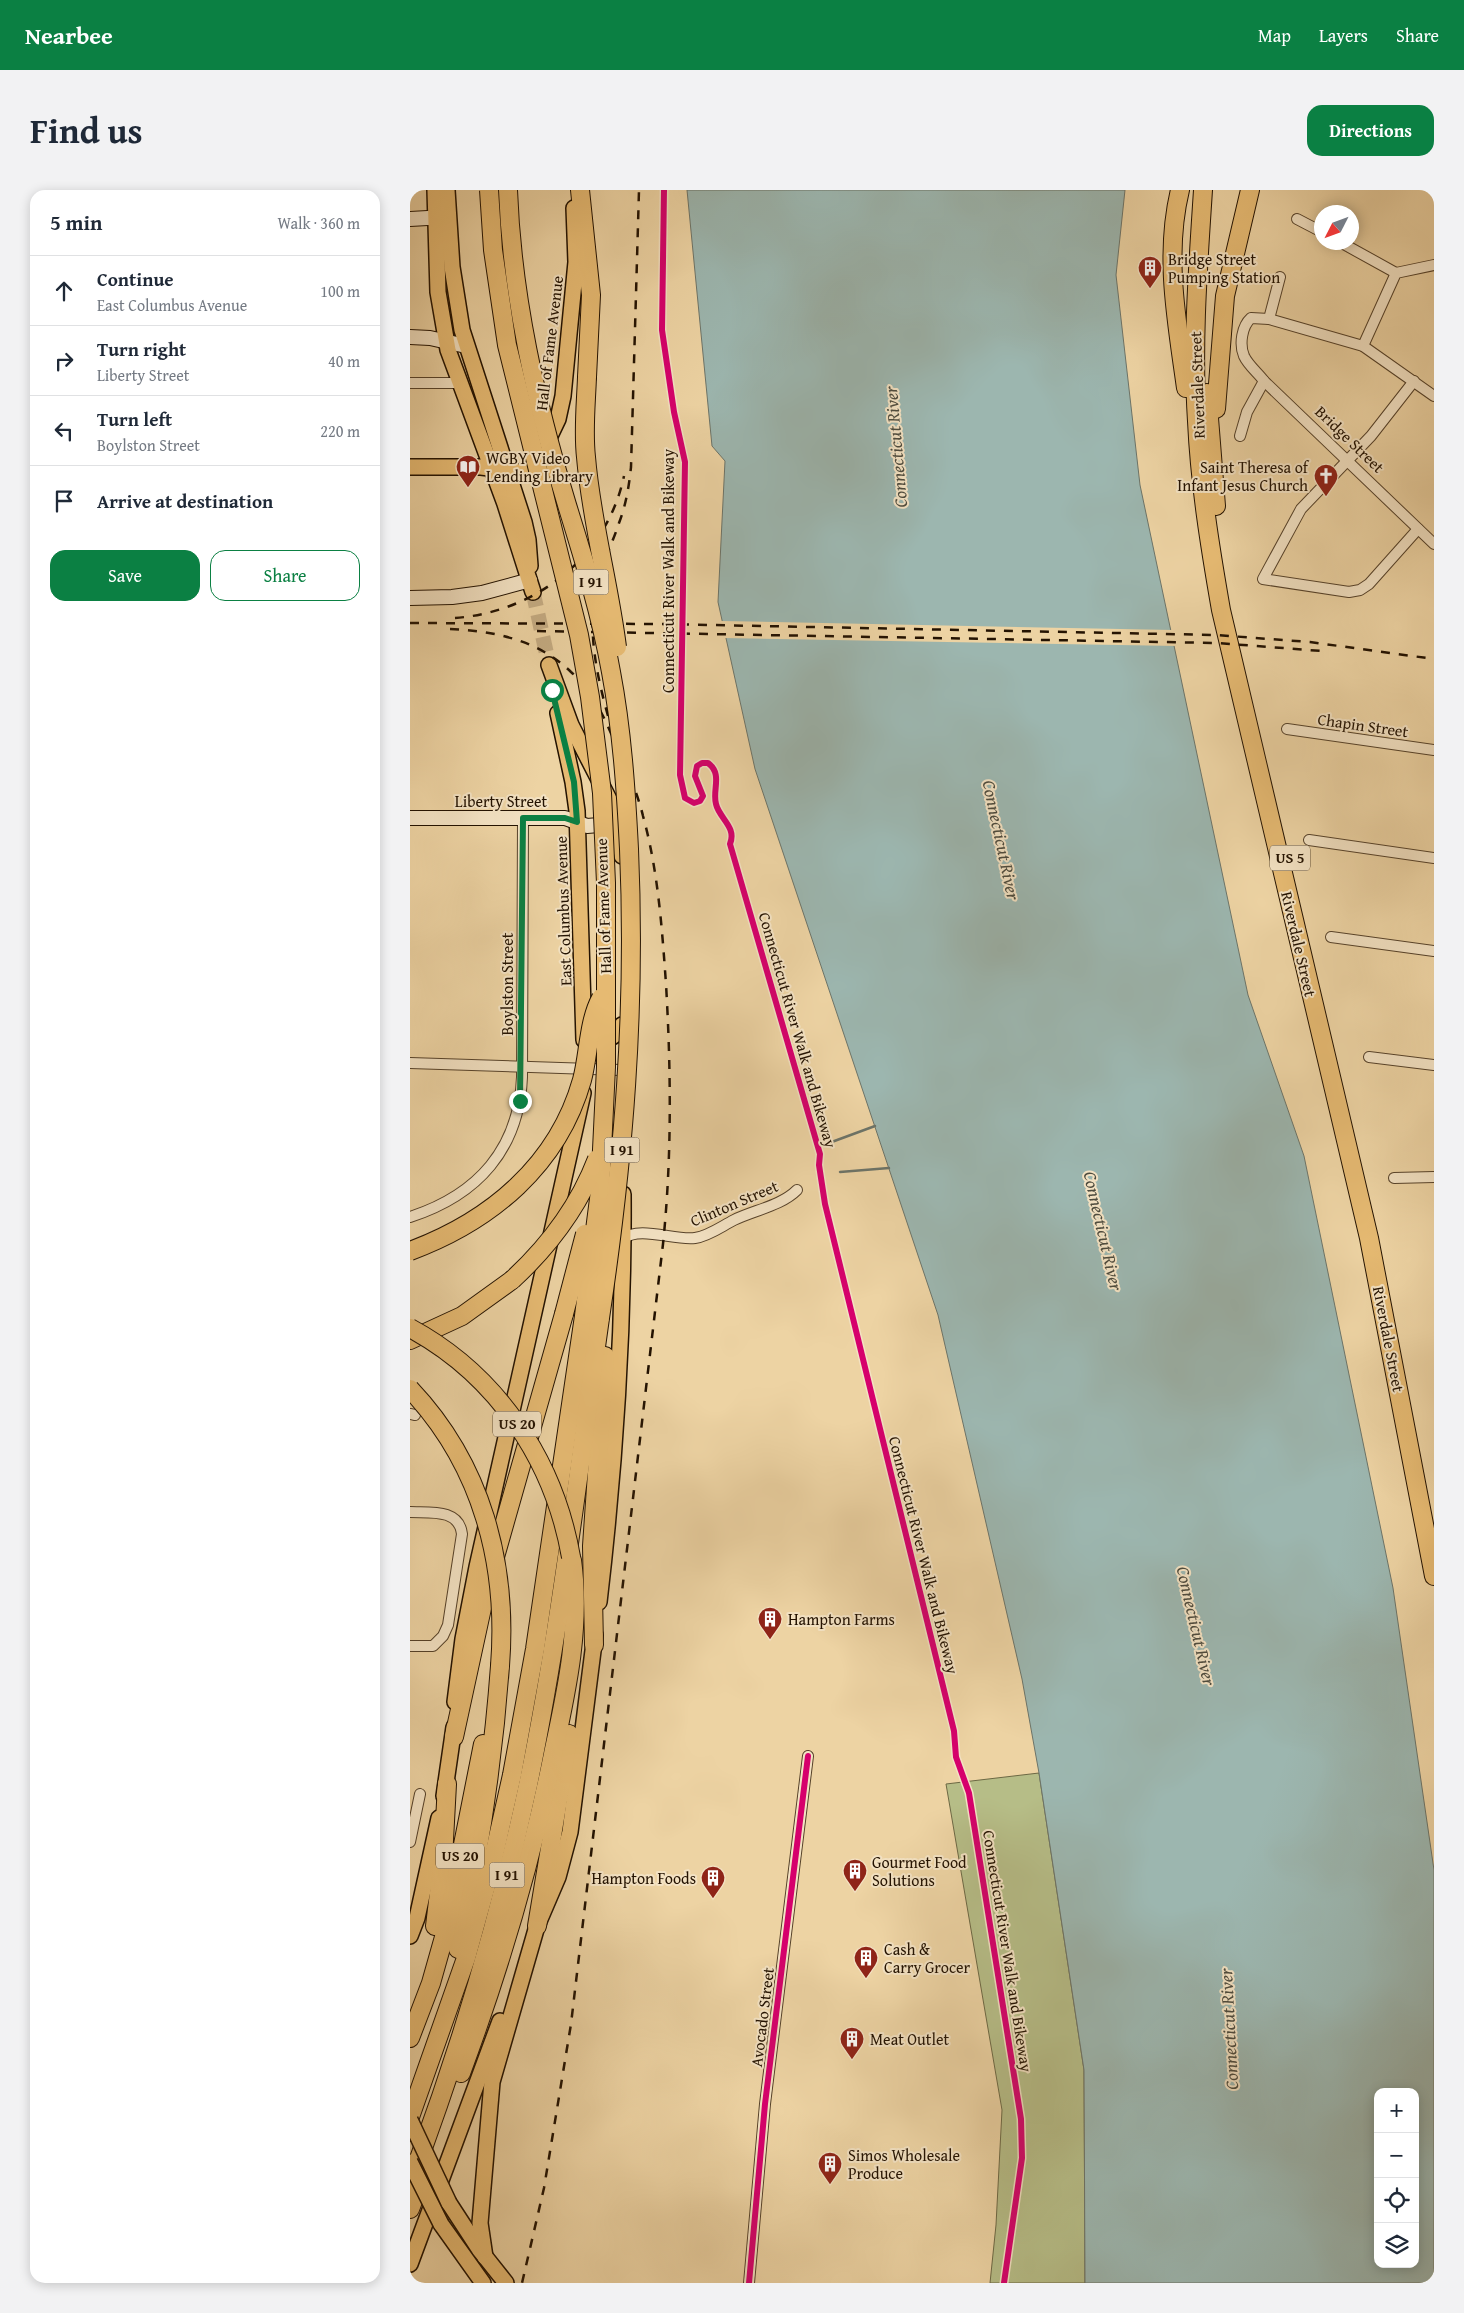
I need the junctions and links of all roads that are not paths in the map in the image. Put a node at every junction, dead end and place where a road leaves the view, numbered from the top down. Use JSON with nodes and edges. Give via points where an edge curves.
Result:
{"nodes":[{"id":1,"x":434,"y":190,"type":"edge"},
{"id":2,"x":447,"y":190,"type":"edge"},
{"id":3,"x":487,"y":190,"type":"edge"},
{"id":4,"x":508,"y":190,"type":"edge"},
{"id":5,"x":573,"y":190,"type":"edge"},
{"id":6,"x":580,"y":190,"type":"edge"},
{"id":7,"x":1180,"y":190,"type":"edge"},
{"id":8,"x":1203,"y":190,"type":"edge"},
{"id":9,"x":1215,"y":190,"type":"edge"},
{"id":10,"x":1250,"y":190,"type":"edge"},
{"id":11,"x":442,"y":218,"type":"junction"},
{"id":12,"x":1297,"y":218,"type":"dead end"},
{"id":13,"x":410,"y":219,"type":"edge"},
{"id":14,"x":1314,"y":228,"type":"edge"},
{"id":15,"x":1354,"y":250,"type":"edge"},
{"id":16,"x":1434,"y":265,"type":"edge"},
{"id":17,"x":1396,"y":273,"type":"junction"},
{"id":18,"x":1280,"y":277,"type":"dead end"},
{"id":19,"x":1270,"y":319,"type":"junction"},
{"id":20,"x":410,"y":337,"type":"edge"},
{"id":21,"x":446,"y":341,"type":"junction"},
{"id":22,"x":466,"y":346,"type":"junction"},
{"id":23,"x":1363,"y":346,"type":"junction"},
{"id":24,"x":1264,"y":381,"type":"junction"},
{"id":25,"x":1414,"y":381,"type":"junction"},
{"id":26,"x":410,"y":383,"type":"edge"},
{"id":27,"x":458,"y":383,"type":"junction"},
{"id":28,"x":1434,"y":396,"type":"edge"},
{"id":29,"x":1240,"y":436,"type":"dead end"},
{"id":30,"x":1347,"y":460,"type":"junction"},
{"id":31,"x":410,"y":467,"type":"edge"},
{"id":32,"x":491,"y":468,"type":"junction"},
{"id":33,"x":1206,"y":470,"type":"junction"},
{"id":34,"x":507,"y":471,"type":"junction"},
{"id":35,"x":568,"y":507,"type":"junction"},
{"id":36,"x":1418,"y":529,"type":"junction"},
{"id":37,"x":1434,"y":544,"type":"edge"},
{"id":38,"x":532,"y":586,"type":"junction"},
{"id":39,"x":410,"y":598,"type":"edge"},
{"id":40,"x":549,"y":665,"type":"joint"},
{"id":41,"x":1287,"y":729,"type":"dead end"},
{"id":42,"x":620,"y":732,"type":"junction"},
{"id":43,"x":1434,"y":750,"type":"edge"},
{"id":44,"x":410,"y":818,"type":"edge"},
{"id":45,"x":523,"y":818,"type":"junction"},
{"id":46,"x":577,"y":822,"type":"junction"},
{"id":47,"x":619,"y":831,"type":"junction"},
{"id":48,"x":1309,"y":840,"type":"dead end"},
{"id":49,"x":1434,"y":858,"type":"edge"},
{"id":50,"x":1331,"y":937,"type":"dead end"},
{"id":51,"x":1434,"y":951,"type":"edge"},
{"id":52,"x":606,"y":989,"type":"junction"},
{"id":53,"x":622,"y":1025,"type":"junction"},
{"id":54,"x":584,"y":1028,"type":"junction"},
{"id":55,"x":1369,"y":1057,"type":"dead end"},
{"id":56,"x":410,"y":1063,"type":"edge"},
{"id":57,"x":1434,"y":1065,"type":"edge"},
{"id":58,"x":522,"y":1066,"type":"junction"},
{"id":59,"x":585,"y":1070,"type":"junction"},
{"id":60,"x":621,"y":1070,"type":"junction"},
{"id":61,"x":605,"y":1098,"type":"junction"},
{"id":62,"x":1434,"y":1177,"type":"edge"},
{"id":63,"x":1394,"y":1178,"type":"dead end"},
{"id":64,"x":797,"y":1190,"type":"dead end"},
{"id":65,"x":410,"y":1216,"type":"edge"},
{"id":66,"x":618,"y":1234,"type":"junction"},
{"id":67,"x":410,"y":1251,"type":"edge"},
{"id":68,"x":597,"y":1318,"type":"junction"},
{"id":69,"x":410,"y":1328,"type":"edge"},
{"id":70,"x":410,"y":1340,"type":"edge"},
{"id":71,"x":410,"y":1389,"type":"edge"},
{"id":72,"x":410,"y":1395,"type":"edge"},
{"id":73,"x":436,"y":1419,"type":"junction"},
{"id":74,"x":410,"y":1512,"type":"edge"},
{"id":75,"x":1434,"y":1518,"type":"edge"},
{"id":76,"x":1434,"y":1576,"type":"edge"},
{"id":77,"x":594,"y":1645,"type":"junction"},
{"id":78,"x":410,"y":1646,"type":"edge"},
{"id":79,"x":500,"y":1669,"type":"junction"},
{"id":80,"x":569,"y":1707,"type":"junction"},
{"id":81,"x":454,"y":1737,"type":"junction"},
{"id":82,"x":808,"y":1756,"type":"dead end"},
{"id":83,"x":447,"y":1784,"type":"junction"},
{"id":84,"x":420,"y":1794,"type":"dead end"},
{"id":85,"x":410,"y":1842,"type":"edge"},
{"id":86,"x":537,"y":1926,"type":"junction"},
{"id":87,"x":410,"y":1936,"type":"edge"},
{"id":88,"x":526,"y":1962,"type":"junction"},
{"id":89,"x":410,"y":2038,"type":"edge"},
{"id":90,"x":424,"y":2075,"type":"junction"},
{"id":91,"x":410,"y":2119,"type":"edge"},
{"id":92,"x":410,"y":2162,"type":"edge"},
{"id":93,"x":410,"y":2183,"type":"edge"},
{"id":94,"x":410,"y":2209,"type":"edge"},
{"id":95,"x":485,"y":2257,"type":"junction"},
{"id":96,"x":410,"y":2264,"type":"edge"},
{"id":97,"x":505,"y":2282,"type":"edge"},
{"id":98,"x":483,"y":2283,"type":"edge"},
{"id":99,"x":749,"y":2283,"type":"edge"}],
"edges":[{"from":1,"to":11,"type":"main road"},
{"from":2,"to":11,"type":"main road"},
{"from":3,"to":52,"type":"highway","number":"I 91","bridge":true,"via":[[507,346],[572,605],[590,697],[604,828]]},
{"from":4,"to":35,"type":"highway","number":"I 91","bridge":true,"via":[[515,277],[525,344]]},
{"from":5,"to":34,"type":"main road","name":"Hall of Fame Avenue","via":[[576,262],[558,419],[535,466],[520,472]]},
{"from":6,"to":42,"type":"highway","bridge":true,"via":[[591,295],[586,456],[616,638]]},
{"from":7,"to":33,"type":"highway","via":[[1172,276],[1188,408]]},
{"from":8,"to":33,"type":"highway","name":"Riverdale Street","number":"US 5","via":[[1195,314],[1196,419]]},
{"from":9,"to":33,"type":"highway","name":"Riverdale Street","number":"US 5","via":[[1207,313]]},
{"from":10,"to":33,"type":"highway","via":[[1231,262],[1222,314]]},
{"from":11,"to":13,"type":"main road"},
{"from":11,"to":21,"type":"main road","via":[[438,292]]},
{"from":11,"to":22,"type":"main road"},
{"from":12,"to":14,"type":"street"},
{"from":15,"to":17,"type":"street"},
{"from":16,"to":17,"type":"street"},
{"from":17,"to":23,"type":"street"},
{"from":18,"to":19,"type":"street"},
{"from":19,"to":23,"type":"street"},
{"from":19,"to":24,"type":"street","name":"Bridge Street","via":[[1254,317],[1246,323],[1242,338],[1244,357]]},
{"from":20,"to":21,"type":"main road"},
{"from":21,"to":22,"type":"main road"},
{"from":21,"to":27,"type":"main road"},
{"from":22,"to":34,"type":"main road"},
{"from":23,"to":25,"type":"street"},
{"from":24,"to":29,"type":"street","via":[[1247,412]]},
{"from":24,"to":30,"type":"street","name":"Bridge Street"},
{"from":25,"to":28,"type":"street"},
{"from":25,"to":30,"type":"street","via":[[1377,429]]},
{"from":26,"to":27,"type":"street"},
{"from":27,"to":32,"type":"main road"},
{"from":30,"to":36,"type":"street","name":"Bridge Street"},
{"from":30,"to":36,"type":"street","via":[[1296,516],[1263,579],[1349,592],[1360,590]]},
{"from":31,"to":32,"type":"main road"},
{"from":32,"to":34,"type":"main road"},
{"from":32,"to":38,"type":"main road"},
{"from":33,"to":75,"type":"highway","name":"Riverdale Street","number":"US 5","via":[[1234,618],[1378,1227]]},
{"from":33,"to":76,"type":"highway","name":"Riverdale Street","number":"US 5","via":[[1221,610],[1369,1238]]},
{"from":34,"to":38,"type":"main road","via":[[528,540]]},
{"from":35,"to":42,"type":"highway","number":"I 91","bridge":true,"via":[[605,639]]},
{"from":35,"to":70,"type":"highway","bridge":true,"via":[[598,656],[613,766],[621,906],[621,1004],[614,1094],[606,1131],[587,1183],[557,1230],[512,1280],[462,1316]]},
{"from":36,"to":37,"type":"street","name":"Bridge Street"},
{"from":38,"to":39,"type":"main road","via":[[452,597]]},
{"from":40,"to":46,"type":"main road","name":"East Columbus Avenue","via":[[574,782]]},
{"from":40,"to":47,"type":"main road","name":"Hall of Fame Avenue","via":[[571,725],[614,809]]},
{"from":41,"to":43,"type":"street","name":"Chapin Street"},
{"from":42,"to":66,"type":"highway","number":"I 91","bridge":true,"via":[[629,857],[631,980]]},
{"from":44,"to":45,"type":"main road","name":"Liberty Street"},
{"from":45,"to":46,"type":"main road","name":"Liberty Street","via":[[565,818]]},
{"from":45,"to":58,"type":"street","name":"Boylston Street"},
{"from":46,"to":47,"type":"main road","name":"Liberty Street"},
{"from":46,"to":54,"type":"main road","name":"East Columbus Avenue"},
{"from":47,"to":53,"type":"main road","name":"Hall of Fame Avenue"},
{"from":48,"to":49,"type":"street"},
{"from":50,"to":51,"type":"street"},
{"from":52,"to":61,"type":"highway","number":"I 91","bridge":true},
{"from":52,"to":67,"type":"highway","bridge":true,"via":[[595,1009],[586,1065],[573,1107],[542,1159],[522,1184],[486,1213]]},
{"from":53,"to":54,"type":"main road","via":[[616,1035],[604,1040],[592,1037]]},
{"from":53,"to":60,"type":"main road","name":"Hall of Fame Avenue"},
{"from":54,"to":59,"type":"main road","name":"East Columbus Avenue"},
{"from":55,"to":57,"type":"street"},
{"from":56,"to":58,"type":"street"},
{"from":58,"to":59,"type":"street"},
{"from":58,"to":65,"type":"street","name":"Boylston Street","via":[[518,1114],[493,1163],[454,1197]]},
{"from":59,"to":60,"type":"street"},
{"from":59,"to":81,"type":"main road","name":"East Columbus Avenue","via":[[574,1141],[473,1583],[458,1669]]},
{"from":60,"to":66,"type":"main road","name":"Hall of Fame Avenue"},
{"from":61,"to":68,"type":"highway","number":"I 91","bridge":true},
{"from":61,"to":81,"type":"highway","bridge":true,"via":[[586,1233],[487,1585]]},
{"from":62,"to":63,"type":"street"},
{"from":64,"to":66,"type":"street","name":"Clinton Street","via":[[785,1199],[745,1214],[701,1237]]},
{"from":66,"to":68,"type":"highway","number":"I 91","bridge":true},
{"from":66,"to":77,"type":"main road","name":"Hall of Fame Avenue","via":[[622,1337],[615,1448]]},
{"from":68,"to":77,"type":"highway","via":[[592,1546]]},
{"from":68,"to":90,"type":"highway","number":"I 91","via":[[512,1775],[490,1872],[466,1958]]},
{"from":68,"to":93,"type":"highway","number":"I 91","via":[[551,1662],[521,1815],[476,1989]]},
{"from":69,"to":80,"type":"highway","number":"US 20","bridge":true,"via":[[443,1348],[490,1389],[520,1427],[556,1496],[581,1604],[583,1635]]},
{"from":71,"to":73,"type":"highway","number":"US 20","bridge":true},
{"from":72,"to":73,"type":"highway","bridge":true},
{"from":73,"to":79,"type":"highway","number":"US 20","bridge":true,"via":[[467,1470],[491,1534],[500,1601]]},
{"from":74,"to":78,"type":"street","via":[[446,1514],[455,1518],[462,1529],[446,1629],[441,1640],[433,1646]]},
{"from":77,"to":86,"type":"main road","name":"Hall of Fame Avenue","via":[[570,1832],[558,1877]]},
{"from":79,"to":89,"type":"highway","number":"US 20","via":[[446,1930],[431,1983]]},
{"from":79,"to":90,"type":"highway","via":[[492,1749],[472,1880],[458,1950]]},
{"from":80,"to":86,"type":"highway","number":"US 20"},
{"from":80,"to":94,"type":"highway","via":[[507,1943]]},
{"from":81,"to":83,"type":"main road","name":"East Columbus Avenue"},
{"from":82,"to":99,"type":"street","name":"Avocado Street","via":[[765,2104]]},
{"from":83,"to":87,"type":"main road","name":"East Columbus Avenue","via":[[417,1918]]},
{"from":83,"to":89,"type":"highway","via":[[438,1910]]},
{"from":84,"to":85,"type":"street"},
{"from":86,"to":88,"type":"main road","number":"US 20"},
{"from":88,"to":95,"type":"main road","number":"US 20","via":[[491,2089],[480,2223]]},
{"from":88,"to":96,"type":"main road","via":[[492,2041]]},
{"from":90,"to":91,"type":"highway","number":"I 91"},
{"from":91,"to":95,"type":"main road","bridge":true,"via":[[449,2203]]},
{"from":92,"to":98,"type":"main road","bridge":true,"via":[[441,2224]]},
{"from":95,"to":97,"type":"main road"}]}
